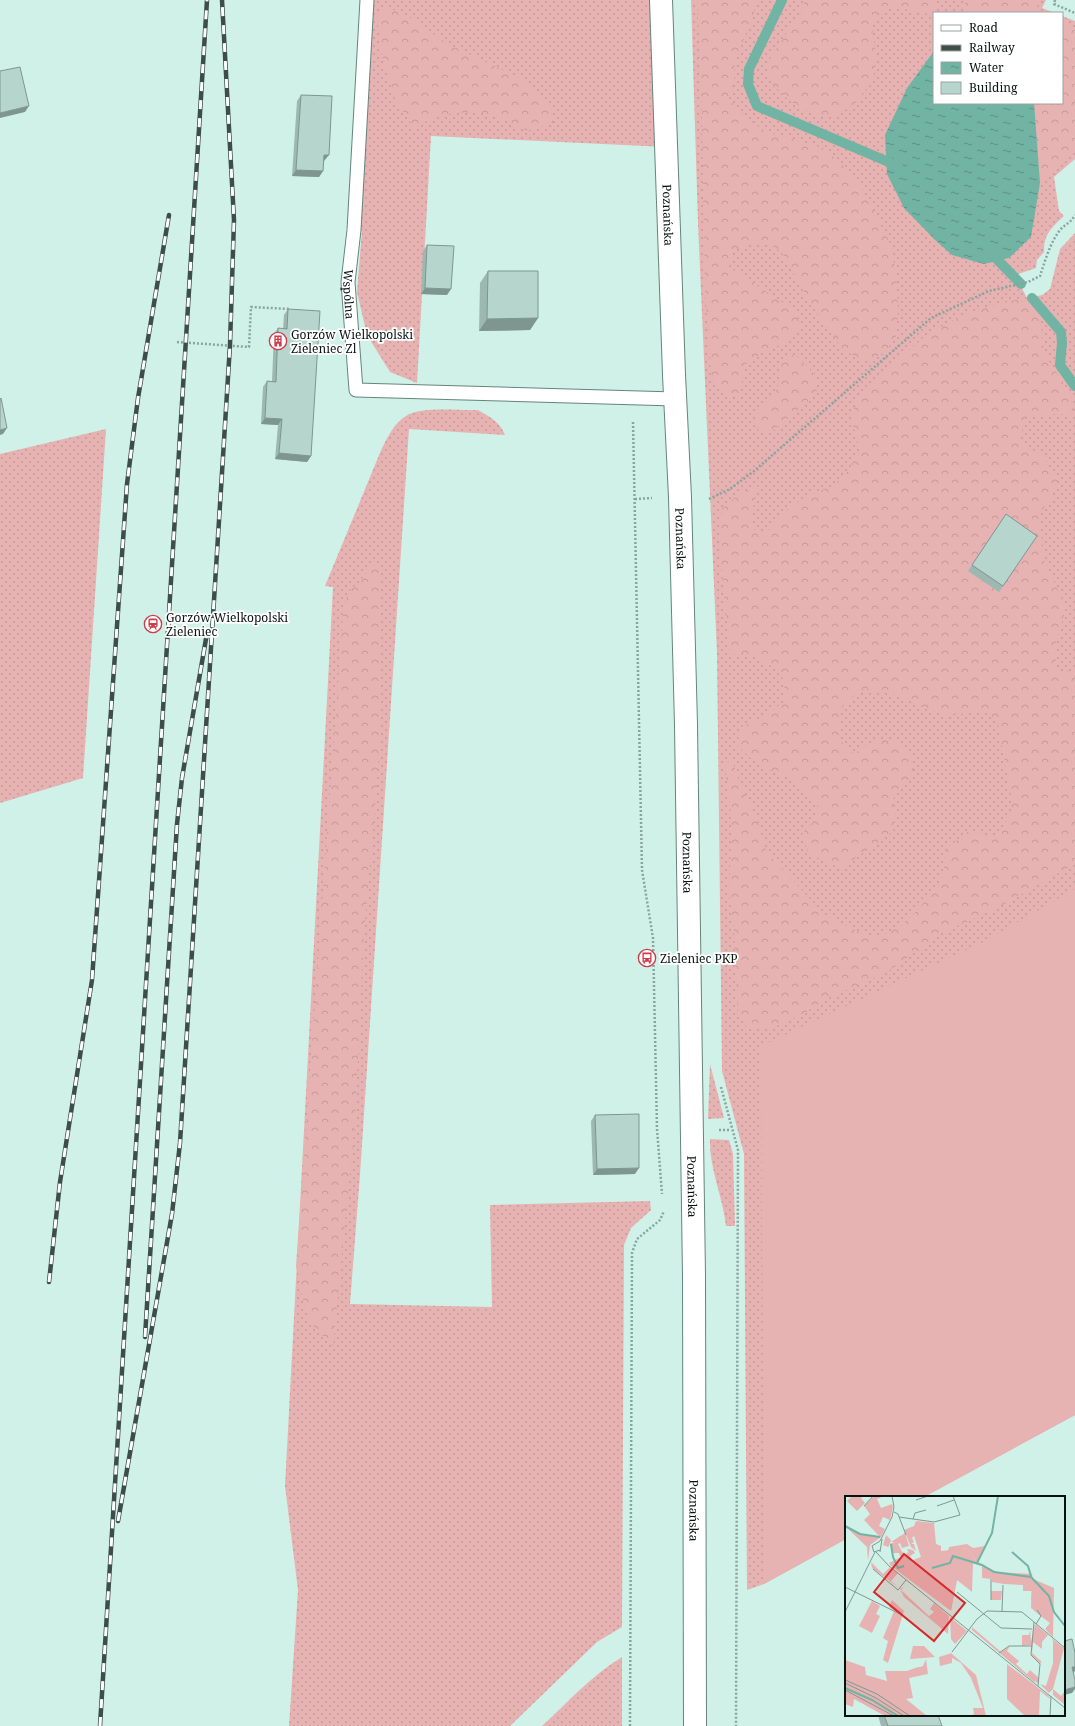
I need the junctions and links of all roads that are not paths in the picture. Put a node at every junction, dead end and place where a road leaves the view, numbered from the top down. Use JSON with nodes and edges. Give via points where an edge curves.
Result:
{"nodes":[{"id":1,"x":367,"y":0,"type":"edge"},
{"id":2,"x":661,"y":0,"type":"edge"},
{"id":3,"x":675,"y":399,"type":"junction"},
{"id":4,"x":695,"y":1726,"type":"edge"}],
"edges":[{"from":1,"to":3,"type":"lane","name":"Wspólna","via":[[354,230],[348,282],[356,390]]},
{"from":2,"to":3,"type":"main road","name":"Poznańska"},
{"from":3,"to":4,"type":"main road","name":"Poznańska","via":[[680,498],[690,973]]}]}
